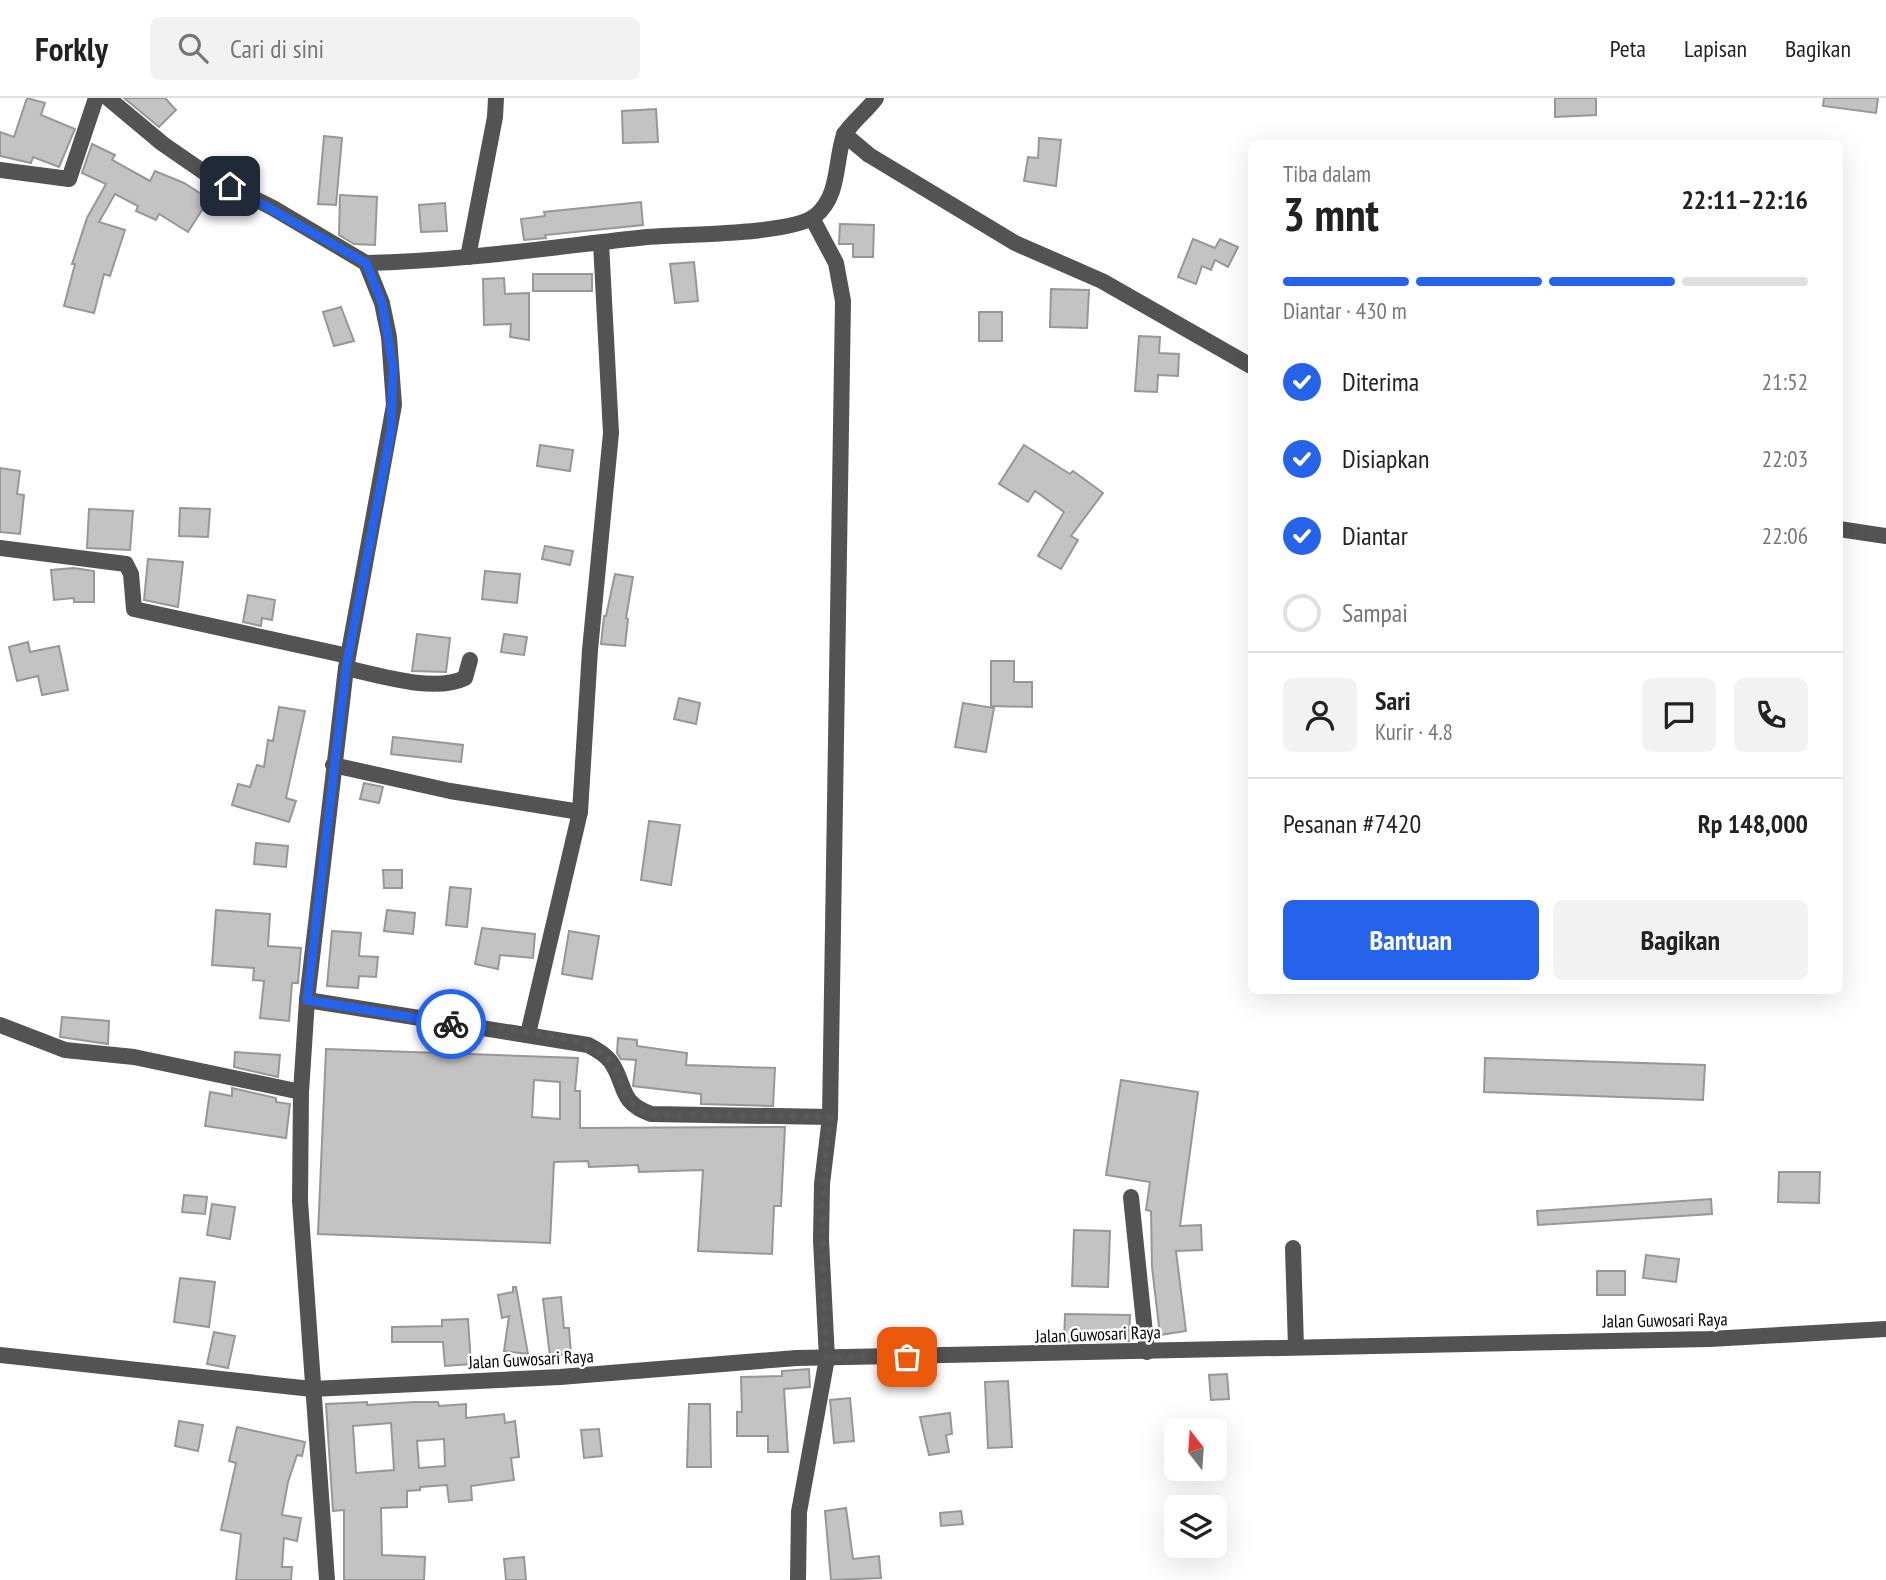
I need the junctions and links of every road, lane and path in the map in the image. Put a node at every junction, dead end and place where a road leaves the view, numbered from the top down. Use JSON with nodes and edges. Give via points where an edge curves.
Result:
{"nodes":[{"id":1,"x":96,"y":98,"type":"edge"},
{"id":2,"x":108,"y":98,"type":"edge"},
{"id":3,"x":495,"y":98,"type":"edge"},
{"id":4,"x":874,"y":98,"type":"edge"},
{"id":5,"x":844,"y":134,"type":"junction"},
{"id":6,"x":0,"y":170,"type":"edge"},
{"id":7,"x":812,"y":218,"type":"junction"},
{"id":8,"x":601,"y":243,"type":"junction"},
{"id":9,"x":468,"y":257,"type":"junction"},
{"id":10,"x":366,"y":263,"type":"junction"},
{"id":11,"x":1248,"y":364,"type":"edge"},
{"id":12,"x":1843,"y":530,"type":"edge"},
{"id":13,"x":1886,"y":536,"type":"edge"},
{"id":14,"x":0,"y":548,"type":"edge"},
{"id":15,"x":470,"y":660,"type":"dead end"},
{"id":16,"x":347,"y":662,"type":"junction"},
{"id":17,"x":333,"y":765,"type":"junction"},
{"id":18,"x":580,"y":812,"type":"junction"},
{"id":19,"x":307,"y":1000,"type":"junction"},
{"id":20,"x":0,"y":1025,"type":"edge"},
{"id":21,"x":528,"y":1034,"type":"junction"},
{"id":22,"x":301,"y":1092,"type":"junction"},
{"id":23,"x":830,"y":1117,"type":"junction"},
{"id":24,"x":1131,"y":1197,"type":"dead end"},
{"id":25,"x":1293,"y":1248,"type":"dead end"},
{"id":26,"x":1886,"y":1329,"type":"edge"},
{"id":27,"x":1296,"y":1347,"type":"junction"},
{"id":28,"x":1147,"y":1352,"type":"junction"},
{"id":29,"x":0,"y":1355,"type":"edge"},
{"id":30,"x":827,"y":1358,"type":"junction"},
{"id":31,"x":312,"y":1389,"type":"junction"},
{"id":32,"x":327,"y":1580,"type":"edge"},
{"id":33,"x":798,"y":1580,"type":"edge"}],
"edges":[{"from":1,"to":6,"type":"street","via":[[69,178]]},
{"from":2,"to":10,"type":"street","via":[[208,174]]},
{"from":3,"to":9,"type":"street"},
{"from":4,"to":5,"type":"street","via":[[871,109]]},
{"from":5,"to":7,"type":"street","via":[[834,188],[827,205]]},
{"from":5,"to":11,"type":"street","via":[[869,155],[1015,243],[1102,281]]},
{"from":7,"to":8,"type":"street","via":[[741,232]]},
{"from":7,"to":23,"type":"street","via":[[836,263],[843,301]]},
{"from":8,"to":9,"type":"street"},
{"from":8,"to":18,"type":"street","via":[[611,433]]},
{"from":9,"to":10,"type":"street"},
{"from":10,"to":16,"type":"street","via":[[389,337],[394,405]]},
{"from":12,"to":13,"type":"street"},
{"from":14,"to":16,"type":"street","via":[[126,564],[134,609]]},
{"from":15,"to":16,"type":"street","via":[[465,678],[452,684],[397,680]]},
{"from":16,"to":17,"type":"street"},
{"from":17,"to":18,"type":"street"},
{"from":17,"to":19,"type":"street"},
{"from":18,"to":21,"type":"street"},
{"from":19,"to":21,"type":"street"},
{"from":19,"to":22,"type":"street"},
{"from":20,"to":22,"type":"street","via":[[65,1049],[134,1057]]},
{"from":21,"to":23,"type":"street","via":[[588,1045],[600,1052],[610,1060],[628,1101],[651,1114]]},
{"from":22,"to":31,"type":"street","via":[[300,1201]]},
{"from":23,"to":30,"type":"street","via":[[821,1240]]},
{"from":24,"to":28,"type":"street"},
{"from":25,"to":27,"type":"street"},
{"from":26,"to":27,"type":"street","name":"Jalan Guwosari Raya","via":[[1710,1339]]},
{"from":27,"to":28,"type":"street","name":"Jalan Guwosari Raya"},
{"from":28,"to":30,"type":"street","name":"Jalan Guwosari Raya"},
{"from":29,"to":31,"type":"street","name":"Jalan Guwosari Raya"},
{"from":30,"to":31,"type":"street","name":"Jalan Guwosari Raya"},
{"from":30,"to":33,"type":"street","via":[[799,1512]]},
{"from":31,"to":32,"type":"street"}]}
